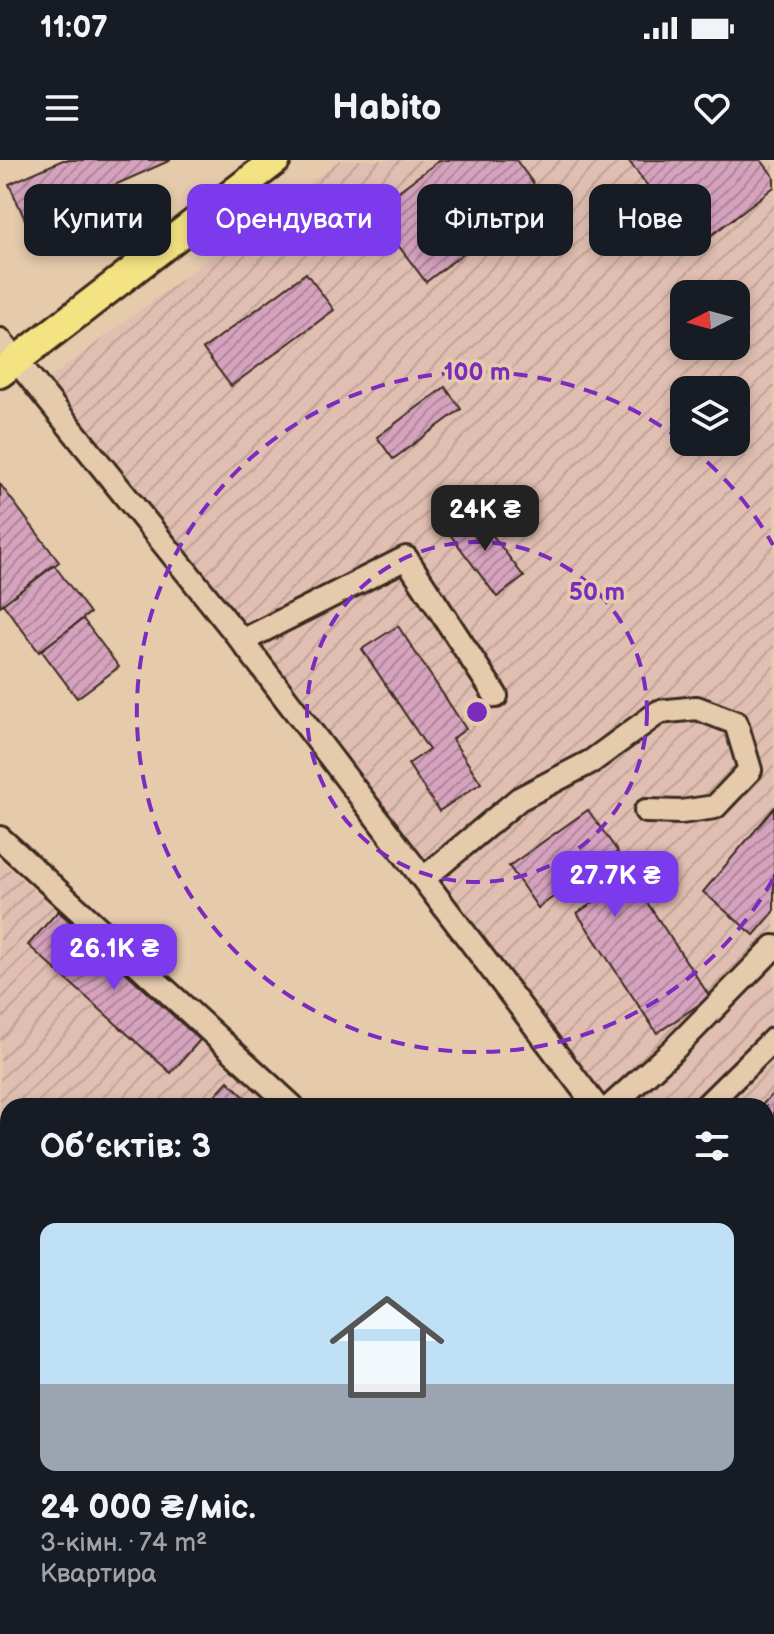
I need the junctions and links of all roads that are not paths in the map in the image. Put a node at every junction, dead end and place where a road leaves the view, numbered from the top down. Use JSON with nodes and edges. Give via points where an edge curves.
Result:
{"nodes":[{"id":1,"x":276,"y":160,"type":"edge"},
{"id":2,"x":5,"y":358,"type":"edge"},
{"id":3,"x":242,"y":641,"type":"junction"},
{"id":4,"x":496,"y":696,"type":"dead end"},
{"id":5,"x":646,"y":811,"type":"dead end"},
{"id":6,"x":0,"y":838,"type":"edge"},
{"id":7,"x":423,"y":879,"type":"junction"},
{"id":8,"x":774,"y":947,"type":"edge"},
{"id":9,"x":774,"y":1039,"type":"edge"},
{"id":10,"x":283,"y":1098,"type":"edge"},
{"id":11,"x":590,"y":1098,"type":"edge"},
{"id":12,"x":620,"y":1098,"type":"edge"},
{"id":13,"x":714,"y":1098,"type":"edge"}],
"edges":[{"from":1,"to":2,"type":"main road"},
{"from":2,"to":3,"type":"street"},
{"from":3,"to":4,"type":"street","via":[[406,558]]},
{"from":3,"to":7,"type":"street"},
{"from":5,"to":7,"type":"street","via":[[715,807],[750,770],[736,723],[697,708],[659,712],[592,761],[519,799]]},
{"from":6,"to":10,"type":"street"},
{"from":7,"to":11,"type":"street"},
{"from":8,"to":12,"type":"street"},
{"from":9,"to":13,"type":"street"}]}
